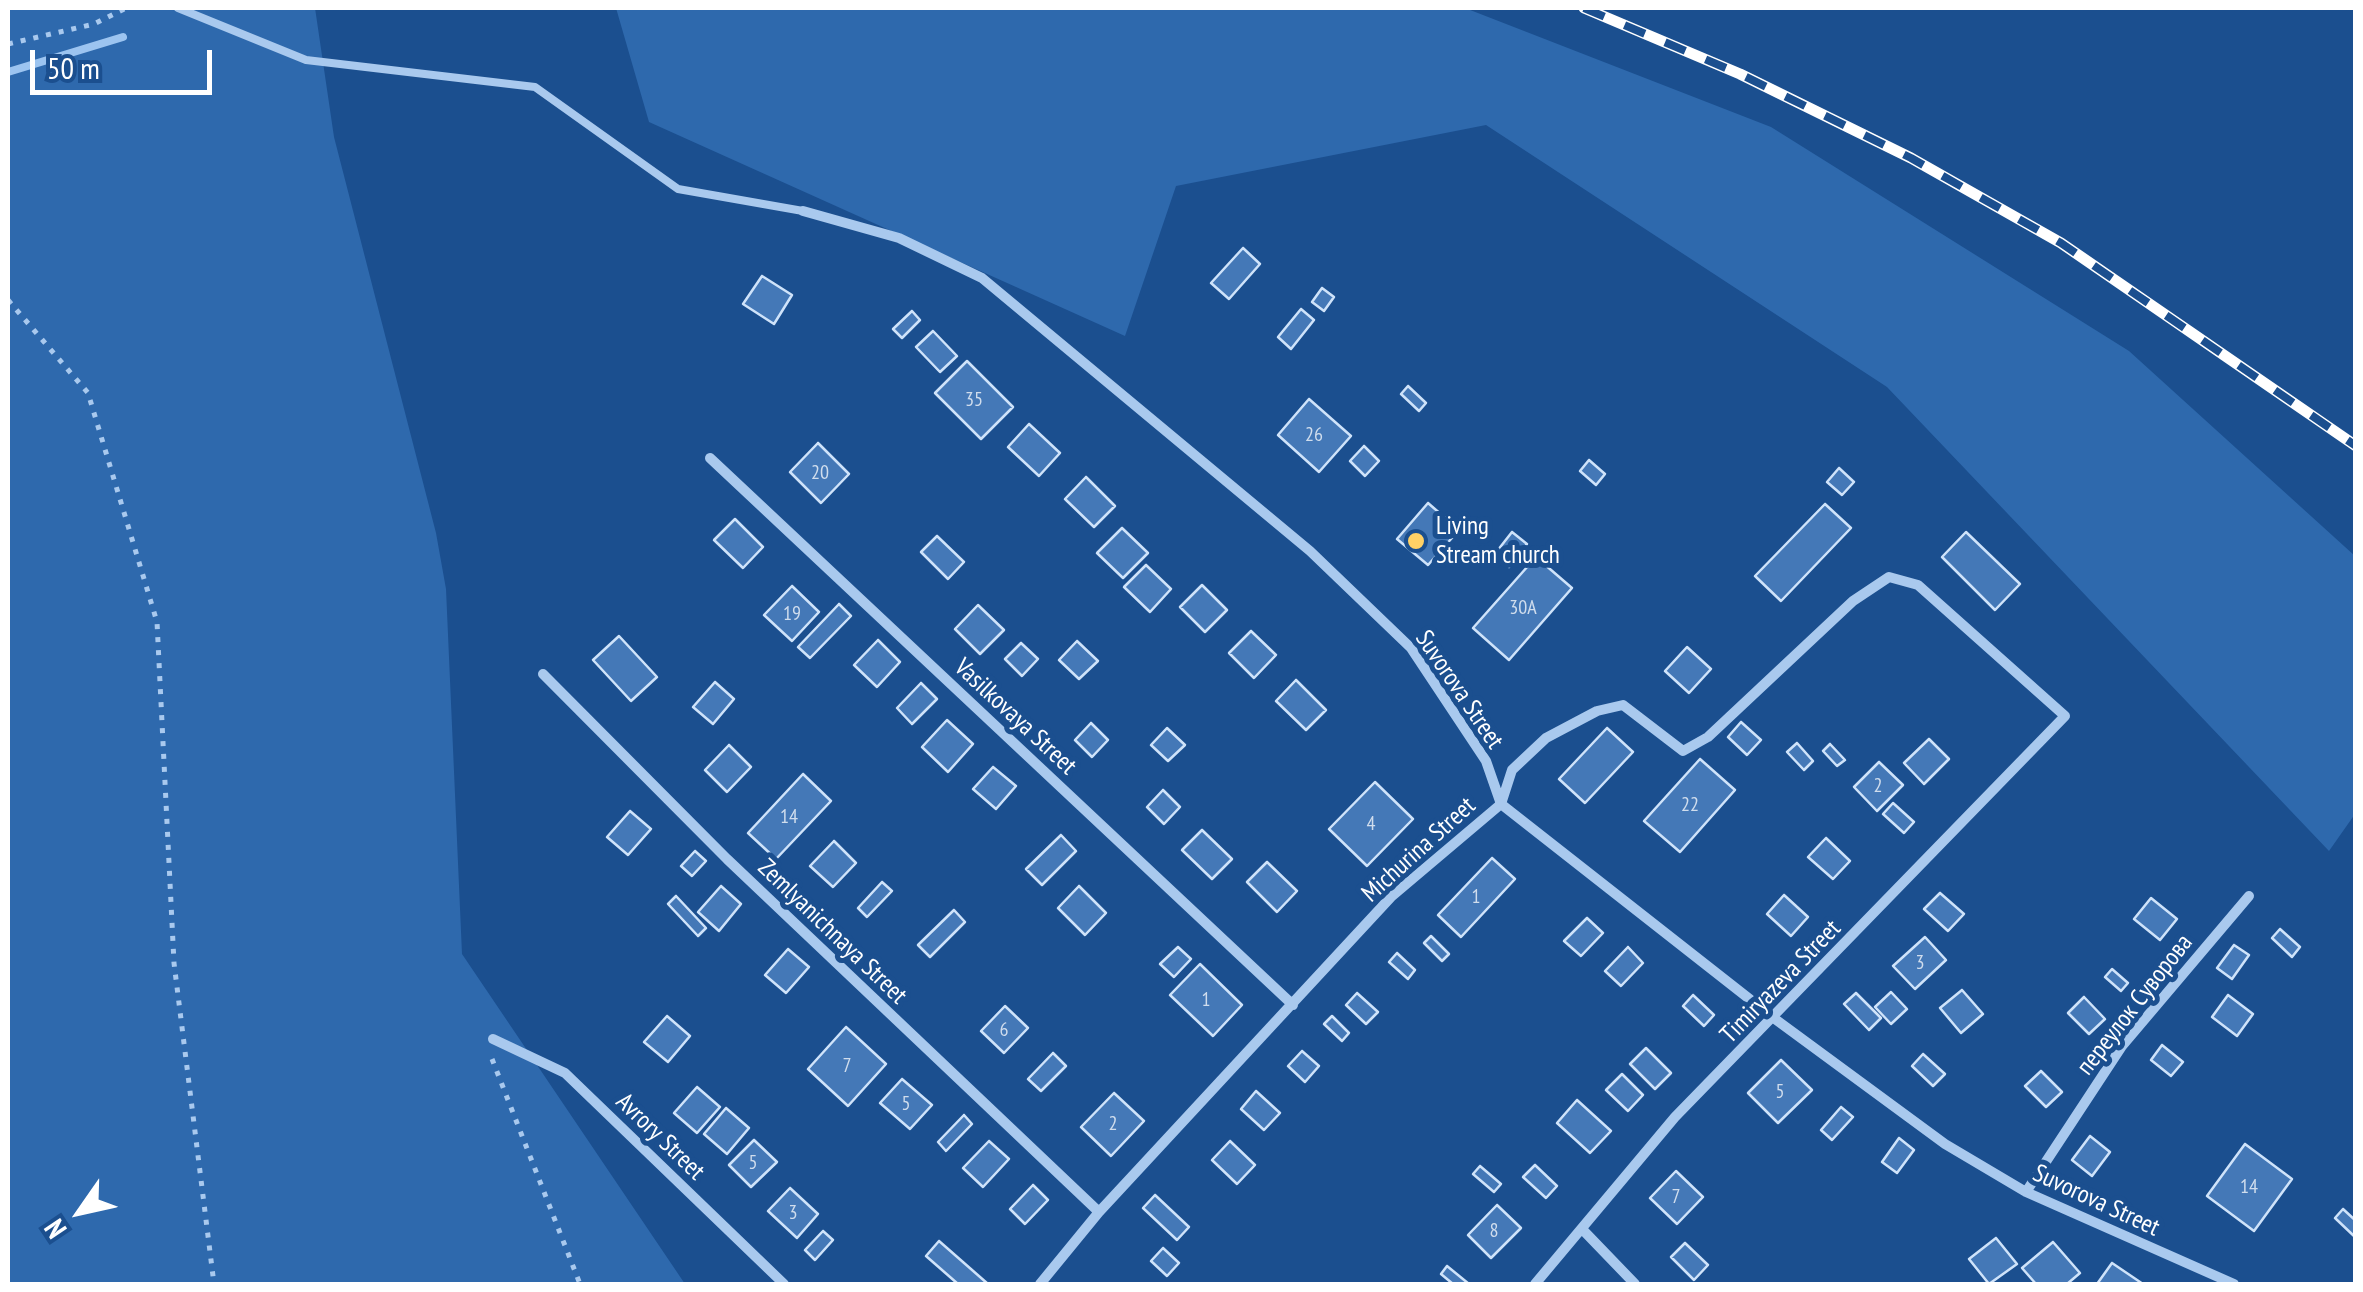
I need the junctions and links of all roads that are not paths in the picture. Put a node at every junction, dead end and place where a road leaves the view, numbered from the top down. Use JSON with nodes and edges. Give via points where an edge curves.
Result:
{"nodes":[{"id":1,"x":178,"y":8,"type":"edge"},
{"id":2,"x":803,"y":211,"type":"joint"},
{"id":3,"x":710,"y":458,"type":"dead end"},
{"id":4,"x":543,"y":674,"type":"dead end"},
{"id":5,"x":2066,"y":716,"type":"joint"},
{"id":6,"x":1501,"y":804,"type":"junction"},
{"id":7,"x":2249,"y":896,"type":"dead end"},
{"id":8,"x":1294,"y":1006,"type":"junction"},
{"id":9,"x":1775,"y":1019,"type":"junction"},
{"id":10,"x":493,"y":1040,"type":"road end"},
{"id":11,"x":2026,"y":1192,"type":"junction"},
{"id":12,"x":1099,"y":1212,"type":"junction"},
{"id":13,"x":1582,"y":1229,"type":"junction"},
{"id":14,"x":784,"y":1284,"type":"edge"},
{"id":15,"x":1040,"y":1284,"type":"edge"},
{"id":16,"x":1535,"y":1284,"type":"edge"},
{"id":17,"x":1635,"y":1284,"type":"edge"},
{"id":18,"x":2234,"y":1284,"type":"edge"}],
"edges":[{"from":1,"to":2,"type":"lane","via":[[306,60],[534,87],[678,189]]},
{"from":2,"to":6,"type":"street","name":"Suvorova Street","via":[[899,238],[982,278],[1310,551],[1411,648],[1486,761]]},
{"from":3,"to":8,"type":"street","name":"Vasilkovaya Street"},
{"from":4,"to":12,"type":"street","name":"Zemlyanichnaya Street"},
{"from":5,"to":6,"type":"street","name":"Michurina Street","via":[[1918,585],[1889,577],[1853,601],[1708,738],[1683,752],[1623,705],[1597,710],[1546,738],[1512,770]]},
{"from":5,"to":9,"type":"street","name":"Timiryazeva Street"},
{"from":6,"to":8,"type":"street","name":"Michurina Street","via":[[1391,896]]},
{"from":6,"to":9,"type":"street","name":"Suvorova Street"},
{"from":7,"to":11,"type":"street","name":"переулок Суворова","via":[[2122,1046]]},
{"from":8,"to":12,"type":"street","name":"Michurina Street"},
{"from":9,"to":11,"type":"street","name":"Suvorova Street","via":[[1944,1144]]},
{"from":9,"to":13,"type":"street","name":"Timiryazeva Street","via":[[1675,1117]]},
{"from":10,"to":14,"type":"street","name":"Avrory Street","via":[[565,1073]]},
{"from":11,"to":18,"type":"street","name":"Suvorova Street"},
{"from":12,"to":15,"type":"street","name":"Michurina Street"},
{"from":13,"to":16,"type":"street","name":"Timiryazeva Street"},
{"from":13,"to":17,"type":"street"}]}
